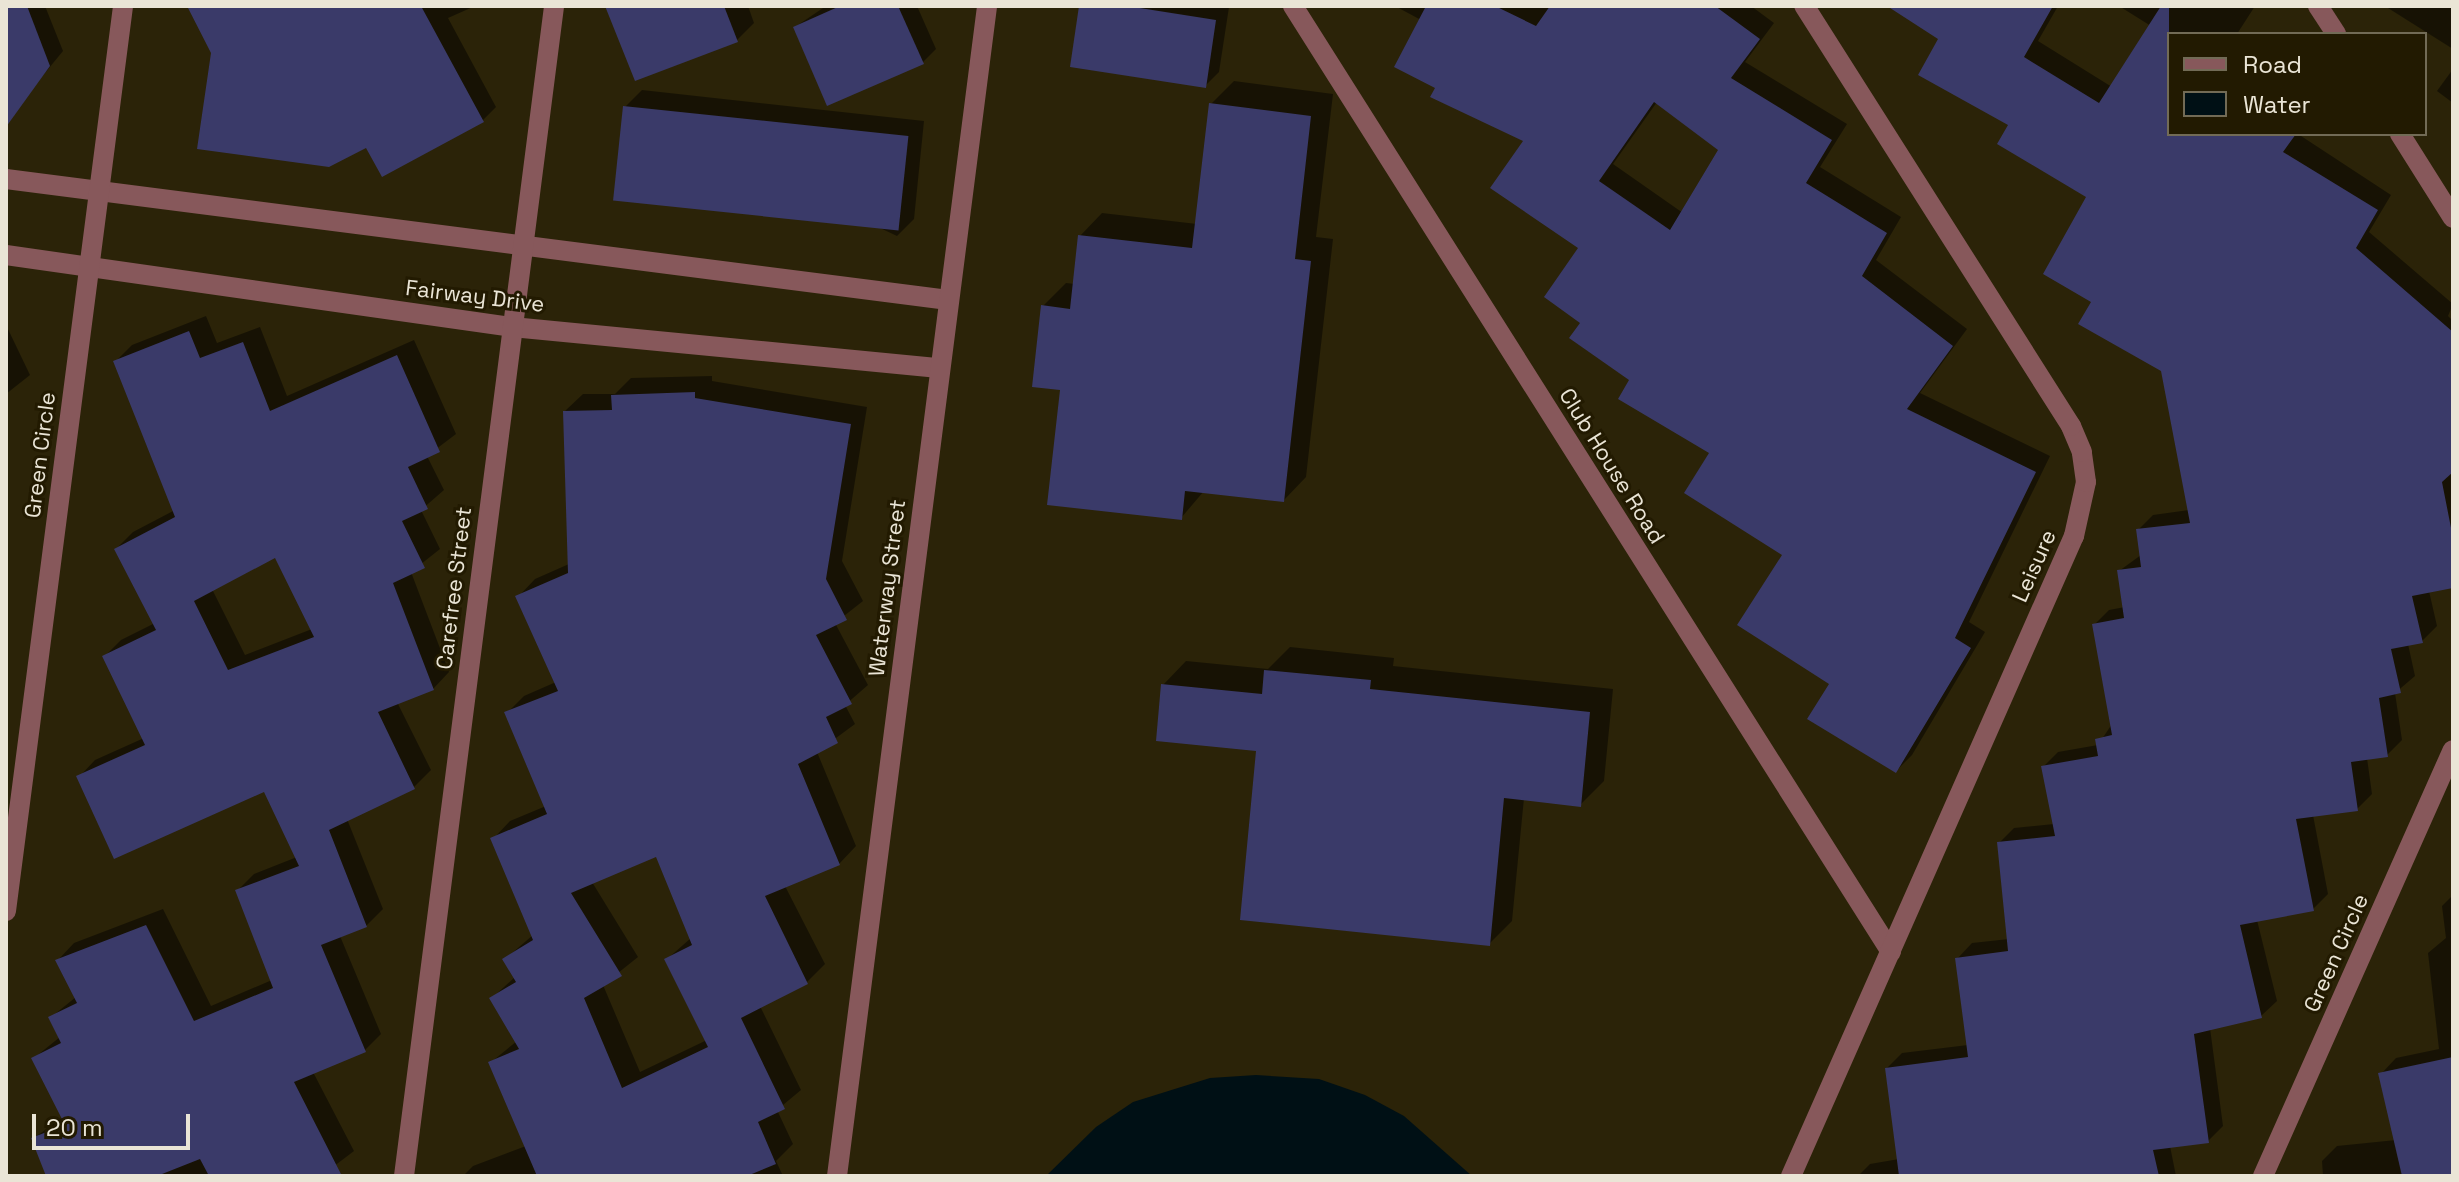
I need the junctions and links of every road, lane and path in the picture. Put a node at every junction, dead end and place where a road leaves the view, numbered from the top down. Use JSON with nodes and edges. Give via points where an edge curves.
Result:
{"nodes":[{"id":1,"x":123,"y":6,"type":"edge"},
{"id":2,"x":554,"y":6,"type":"edge"},
{"id":3,"x":987,"y":6,"type":"edge"},
{"id":4,"x":1293,"y":6,"type":"edge"},
{"id":5,"x":1804,"y":6,"type":"edge"},
{"id":6,"x":2318,"y":6,"type":"edge"},
{"id":7,"x":2335,"y":32,"type":"edge"},
{"id":8,"x":2401,"y":136,"type":"edge"},
{"id":9,"x":6,"y":179,"type":"edge"},
{"id":10,"x":100,"y":190,"type":"junction"},
{"id":11,"x":2453,"y":218,"type":"edge"},
{"id":12,"x":523,"y":241,"type":"junction"},
{"id":13,"x":6,"y":255,"type":"edge"},
{"id":14,"x":89,"y":266,"type":"junction"},
{"id":15,"x":948,"y":300,"type":"junction"},
{"id":16,"x":512,"y":327,"type":"junction"},
{"id":17,"x":939,"y":368,"type":"junction"},
{"id":18,"x":2453,"y":750,"type":"edge"},
{"id":19,"x":6,"y":911,"type":"edge"},
{"id":20,"x":1891,"y":952,"type":"junction"},
{"id":21,"x":404,"y":1176,"type":"edge"},
{"id":22,"x":837,"y":1176,"type":"edge"},
{"id":23,"x":1791,"y":1176,"type":"edge"},
{"id":24,"x":2263,"y":1176,"type":"edge"}],
"edges":[{"from":1,"to":10,"type":"street","name":"Green Circle"},
{"from":2,"to":12,"type":"street","name":"Carefree Street"},
{"from":3,"to":15,"type":"street","name":"Waterway Street"},
{"from":4,"to":20,"type":"street","name":"Club House Road"},
{"from":5,"to":20,"type":"street","name":"Leisure","via":[[2071,426],[2086,482],[2074,536]]},
{"from":6,"to":7,"type":"street"},
{"from":8,"to":11,"type":"street"},
{"from":9,"to":10,"type":"street"},
{"from":10,"to":12,"type":"street"},
{"from":10,"to":14,"type":"street","name":"Green Circle"},
{"from":12,"to":15,"type":"street"},
{"from":12,"to":16,"type":"street","name":"Carefree Street"},
{"from":13,"to":14,"type":"street","name":"Fairway Drive"},
{"from":14,"to":16,"type":"street","name":"Fairway Drive"},
{"from":14,"to":19,"type":"street","name":"Green Circle"},
{"from":15,"to":17,"type":"street","name":"Waterway Street"},
{"from":16,"to":17,"type":"street","name":"Fairway Drive"},
{"from":16,"to":21,"type":"street","name":"Carefree Street"},
{"from":17,"to":22,"type":"street","name":"Waterway Street"},
{"from":18,"to":24,"type":"street","name":"Green Circle"},
{"from":20,"to":23,"type":"street","name":"Leisure"}]}
